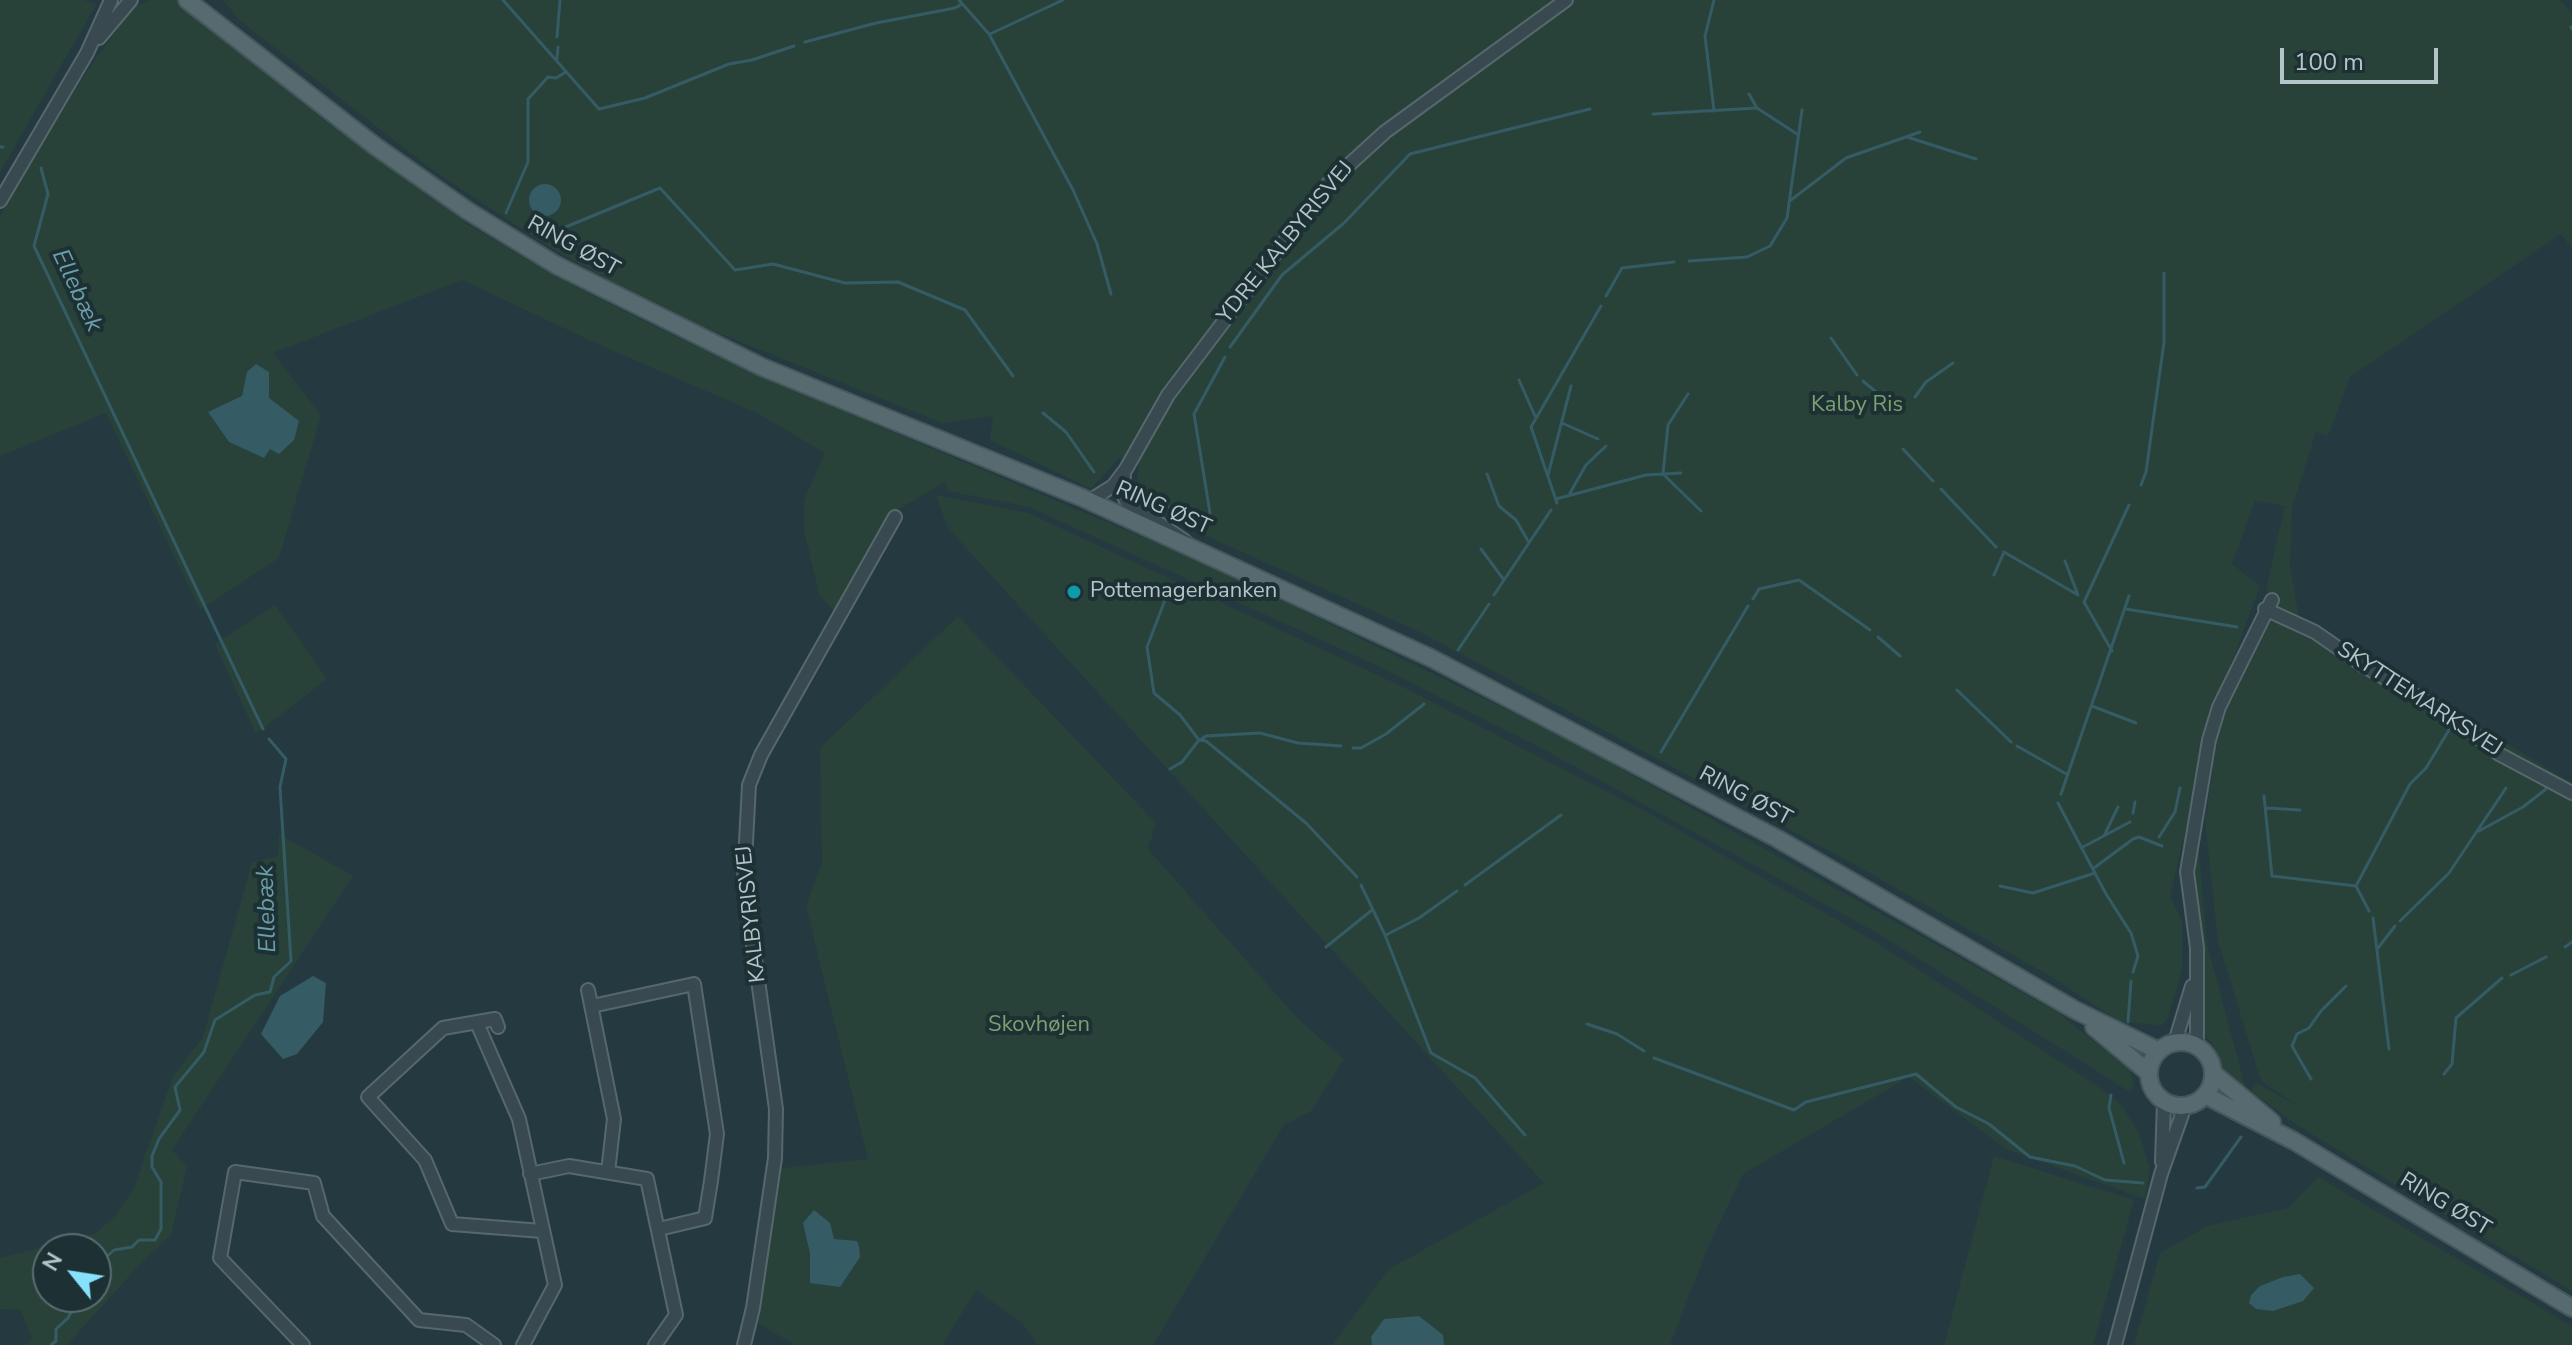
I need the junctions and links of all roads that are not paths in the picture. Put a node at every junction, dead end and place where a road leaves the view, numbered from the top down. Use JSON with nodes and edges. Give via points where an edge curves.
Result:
{"nodes":[{"id":1,"x":111,"y":0,"type":"edge"},
{"id":2,"x":131,"y":0,"type":"edge"},
{"id":3,"x":187,"y":0,"type":"edge"},
{"id":4,"x":208,"y":0,"type":"edge"},
{"id":5,"x":1566,"y":0,"type":"edge"},
{"id":6,"x":243,"y":41,"type":"junction"},
{"id":7,"x":87,"y":53,"type":"junction"},
{"id":8,"x":0,"y":201,"type":"edge"},
{"id":9,"x":1126,"y":469,"type":"junction"},
{"id":10,"x":1089,"y":501,"type":"junction"},
{"id":11,"x":895,"y":517,"type":"dead end"},
{"id":12,"x":1190,"y":545,"type":"junction"},
{"id":13,"x":2572,"y":793,"type":"edge"},
{"id":14,"x":2196,"y":972,"type":"junction"},
{"id":15,"x":588,"y":990,"type":"dead end"},
{"id":16,"x":592,"y":1006,"type":"junction"},
{"id":17,"x":2075,"y":1010,"type":"junction"},
{"id":18,"x":477,"y":1023,"type":"junction"},
{"id":19,"x":498,"y":1027,"type":"dead end"},
{"id":20,"x":2175,"y":1042,"type":"junction"},
{"id":21,"x":2197,"y":1046,"type":"junction"},
{"id":22,"x":2159,"y":1051,"type":"junction"},
{"id":23,"x":2149,"y":1073,"type":"junction"},
{"id":24,"x":2213,"y":1073,"type":"junction"},
{"id":25,"x":2205,"y":1095,"type":"junction"},
{"id":26,"x":2164,"y":1101,"type":"junction"},
{"id":27,"x":2185,"y":1106,"type":"junction"},
{"id":28,"x":2294,"y":1141,"type":"junction"},
{"id":29,"x":608,"y":1172,"type":"junction"},
{"id":30,"x":530,"y":1174,"type":"junction"},
{"id":31,"x":2161,"y":1174,"type":"junction"},
{"id":32,"x":659,"y":1229,"type":"junction"},
{"id":33,"x":542,"y":1231,"type":"junction"},
{"id":34,"x":2572,"y":1308,"type":"edge"},
{"id":35,"x":303,"y":1345,"type":"edge"},
{"id":36,"x":494,"y":1345,"type":"edge"},
{"id":37,"x":523,"y":1345,"type":"edge"},
{"id":38,"x":655,"y":1345,"type":"edge"},
{"id":39,"x":744,"y":1345,"type":"edge"},
{"id":40,"x":2115,"y":1345,"type":"edge"}],
"edges":[{"from":1,"to":7,"type":"street"},
{"from":2,"to":7,"type":"street"},
{"from":3,"to":6,"type":"main road","name":"RING ØST"},
{"from":4,"to":6,"type":"main road","name":"RING ØST"},
{"from":5,"to":9,"type":"street","name":"YDRE KALBYRISVEJ","via":[[1385,132],[1328,184],[1168,395]]},
{"from":6,"to":10,"type":"main road","name":"RING ØST","via":[[386,153],[556,265],[762,367]]},
{"from":7,"to":8,"type":"street"},
{"from":9,"to":10,"type":"street","name":"YDRE KALBYRISVEJ","via":[[1113,486]]},
{"from":9,"to":12,"type":"street","via":[[1121,489],[1126,501]]},
{"from":10,"to":12,"type":"main road","name":"RING ØST"},
{"from":11,"to":39,"type":"street","name":"KALBYRISVEJ","via":[[749,785],[744,880],[776,1109],[775,1158]]},
{"from":12,"to":17,"type":"main road","name":"RING ØST","via":[[1431,658],[1764,832]]},
{"from":13,"to":14,"type":"street","name":"SKYTTEMARKSVEJ","via":[[2499,754],[2446,713],[2268,604],[2209,740],[2187,872]]},
{"from":14,"to":20,"type":"street","name":"SKYTTEMARKSVEJ"},
{"from":14,"to":21,"type":"street","name":"SKYTTEMARKSVEJ"},
{"from":15,"to":16,"type":"street"},
{"from":16,"to":29,"type":"street","via":[[614,1119]]},
{"from":16,"to":32,"type":"street","via":[[694,984],[717,1134],[711,1181],[705,1218]]},
{"from":17,"to":22,"type":"main road","name":"RING ØST"},
{"from":17,"to":23,"type":"main road","name":"RING ØST"},
{"from":18,"to":19,"type":"street","via":[[495,1019]]},
{"from":18,"to":30,"type":"street","via":[[519,1119]]},
{"from":18,"to":33,"type":"street","via":[[443,1028],[368,1097],[425,1160],[452,1224]]},
{"from":20,"to":21,"type":"main road"},
{"from":20,"to":22,"type":"main road"},
{"from":21,"to":24,"type":"main road"},
{"from":22,"to":23,"type":"main road"},
{"from":23,"to":26,"type":"main road","via":[[2153,1089]]},
{"from":24,"to":25,"type":"main road"},
{"from":24,"to":28,"type":"main road","name":"RING ØST"},
{"from":25,"to":27,"type":"main road"},
{"from":25,"to":28,"type":"main road","name":"RING ØST"},
{"from":26,"to":27,"type":"main road"},
{"from":26,"to":31,"type":"street"},
{"from":27,"to":31,"type":"street"},
{"from":28,"to":34,"type":"main road","name":"RING ØST"},
{"from":29,"to":30,"type":"street","via":[[569,1166]]},
{"from":29,"to":32,"type":"street","via":[[647,1179]]},
{"from":30,"to":33,"type":"street"},
{"from":31,"to":40,"type":"street"},
{"from":32,"to":38,"type":"street","via":[[676,1315]]},
{"from":33,"to":37,"type":"street","via":[[555,1285]]},
{"from":35,"to":36,"type":"street","via":[[220,1258],[235,1172],[314,1183],[323,1216],[419,1320],[466,1325]]}]}
